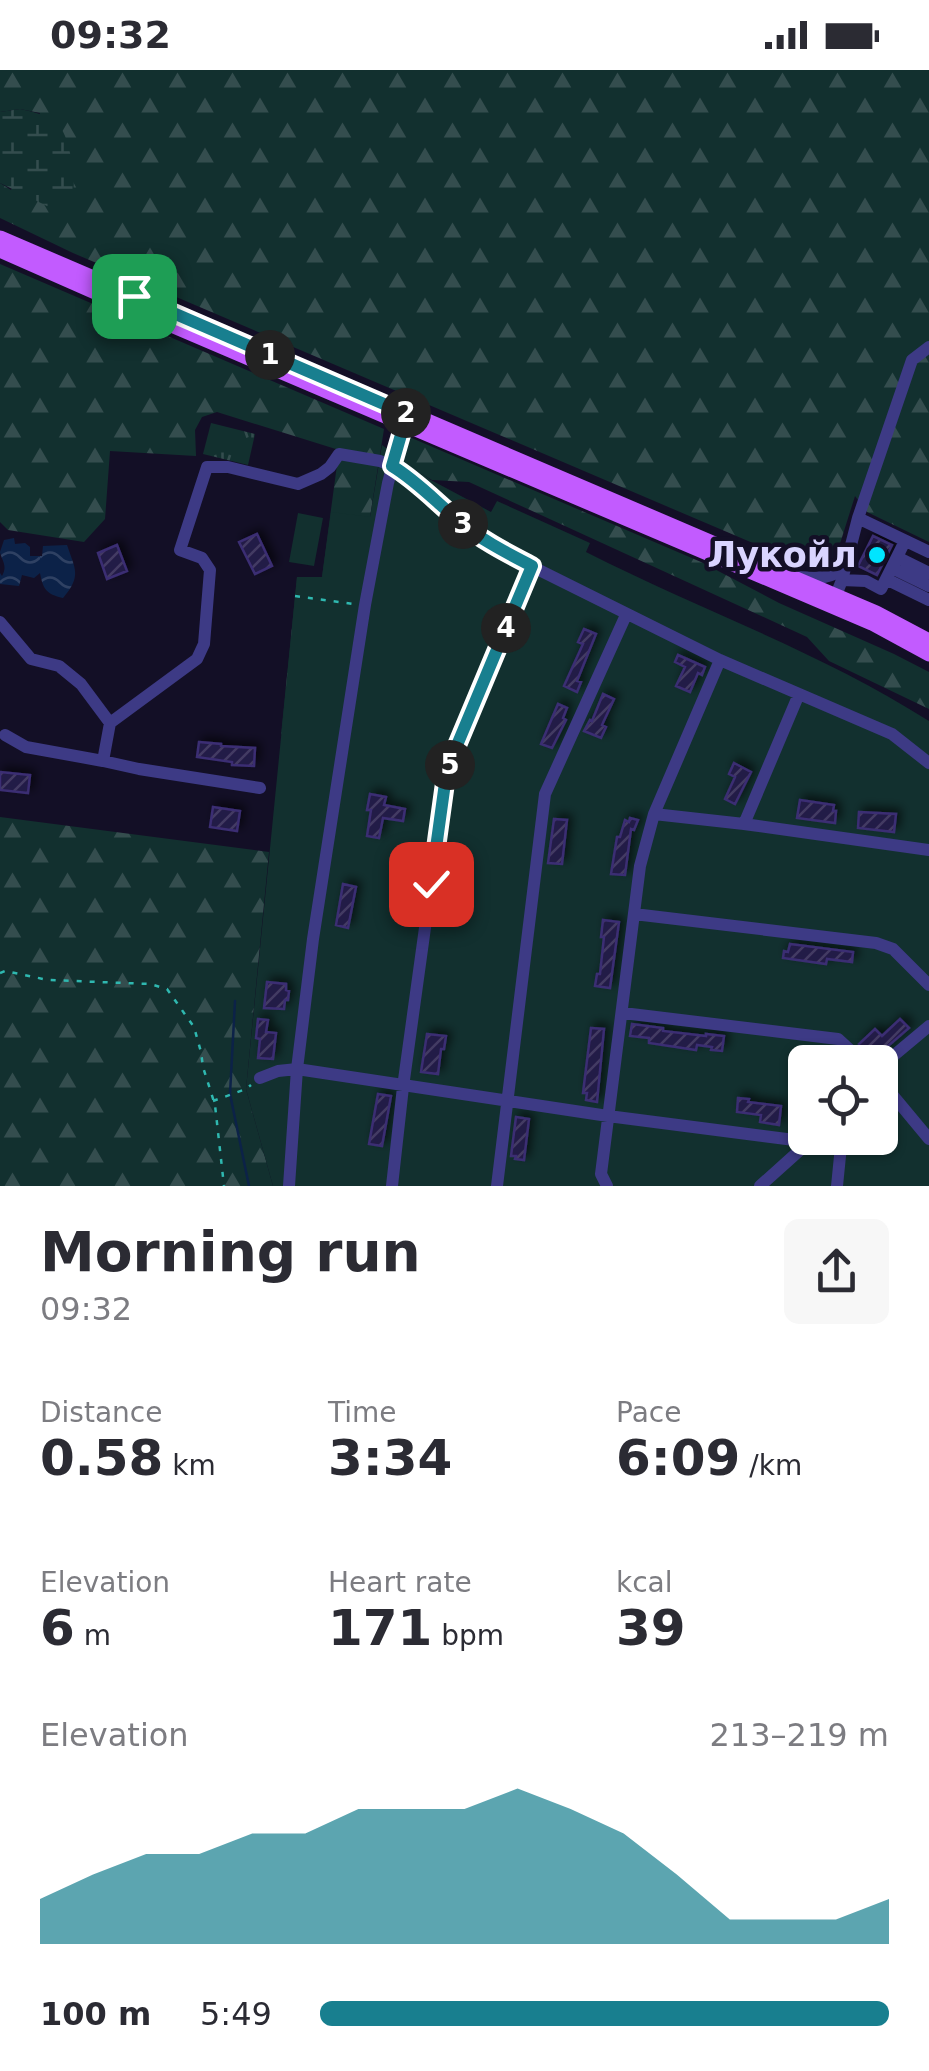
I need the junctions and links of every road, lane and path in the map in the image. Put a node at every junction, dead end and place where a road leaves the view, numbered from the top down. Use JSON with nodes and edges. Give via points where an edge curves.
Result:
{"nodes":[{"id":1,"x":0,"y":238,"type":"edge"},
{"id":2,"x":0,"y":250,"type":"edge"},
{"id":3,"x":929,"y":347,"type":"edge"},
{"id":4,"x":405,"y":418,"type":"junction"},
{"id":5,"x":392,"y":466,"type":"junction"},
{"id":6,"x":858,"y":518,"type":"junction"},
{"id":7,"x":929,"y":552,"type":"edge"},
{"id":8,"x":896,"y":559,"type":"junction"},
{"id":9,"x":929,"y":560,"type":"edge"},
{"id":10,"x":846,"y":565,"type":"junction"},
{"id":11,"x":532,"y":566,"type":"junction"},
{"id":12,"x":929,"y":573,"type":"edge"},
{"id":13,"x":792,"y":577,"type":"junction"},
{"id":14,"x":929,"y":586,"type":"edge"},
{"id":15,"x":836,"y":594,"type":"junction"},
{"id":16,"x":295,"y":596,"type":"dead end"},
{"id":17,"x":929,"y":600,"type":"edge"},
{"id":18,"x":365,"y":605,"type":"junction"},
{"id":19,"x":626,"y":615,"type":"junction"},
{"id":20,"x":0,"y":622,"type":"edge"},
{"id":21,"x":929,"y":641,"type":"edge"},
{"id":22,"x":929,"y":654,"type":"edge"},
{"id":23,"x":720,"y":660,"type":"junction"},
{"id":24,"x":799,"y":694,"type":"junction"},
{"id":25,"x":110,"y":723,"type":"junction"},
{"id":26,"x":5,"y":735,"type":"dead end"},
{"id":27,"x":103,"y":761,"type":"junction"},
{"id":28,"x":929,"y":763,"type":"edge"},
{"id":29,"x":260,"y":788,"type":"dead end"},
{"id":30,"x":654,"y":814,"type":"junction"},
{"id":31,"x":744,"y":824,"type":"junction"},
{"id":32,"x":929,"y":850,"type":"edge"},
{"id":33,"x":634,"y":914,"type":"junction"},
{"id":34,"x":0,"y":974,"type":"edge"},
{"id":35,"x":929,"y":985,"type":"edge"},
{"id":36,"x":623,"y":1013,"type":"junction"},
{"id":37,"x":929,"y":1026,"type":"edge"},
{"id":38,"x":845,"y":1045,"type":"edge"},
{"id":39,"x":898,"y":1052,"type":"edge"},
{"id":40,"x":297,"y":1069,"type":"junction"},
{"id":41,"x":260,"y":1078,"type":"dead end"},
{"id":42,"x":402,"y":1086,"type":"junction"},
{"id":43,"x":241,"y":1090,"type":"dead end"},
{"id":44,"x":215,"y":1100,"type":"junction"},
{"id":45,"x":507,"y":1102,"type":"junction"},
{"id":46,"x":898,"y":1102,"type":"edge"},
{"id":47,"x":608,"y":1116,"type":"junction"},
{"id":48,"x":788,"y":1139,"type":"edge"},
{"id":49,"x":929,"y":1139,"type":"edge"},
{"id":50,"x":795,"y":1155,"type":"edge"},
{"id":51,"x":841,"y":1155,"type":"edge"},
{"id":52,"x":221,"y":1184,"type":"edge"},
{"id":53,"x":289,"y":1186,"type":"edge"},
{"id":54,"x":392,"y":1186,"type":"edge"},
{"id":55,"x":497,"y":1186,"type":"edge"},
{"id":56,"x":607,"y":1186,"type":"edge"},
{"id":57,"x":760,"y":1186,"type":"edge"},
{"id":58,"x":837,"y":1186,"type":"edge"}],
"edges":[{"from":1,"to":4,"type":"main road"},
{"from":2,"to":4,"type":"main road"},
{"from":3,"to":6,"type":"street","via":[[912,360]]},
{"from":4,"to":5,"type":"street"},
{"from":4,"to":13,"type":"main road"},
{"from":4,"to":15,"type":"main road"},
{"from":5,"to":11,"type":"street","via":[[483,539]]},
{"from":5,"to":18,"type":"street"},
{"from":5,"to":25,"type":"street","via":[[339,454],[322,474],[298,484],[207,467],[180,550],[202,558],[210,570],[204,644],[197,659]]},
{"from":6,"to":8,"type":"street"},
{"from":6,"to":10,"type":"street"},
{"from":7,"to":8,"type":"street"},
{"from":8,"to":9,"type":"street"},
{"from":8,"to":12,"type":"street"},
{"from":8,"to":14,"type":"street"},
{"from":8,"to":15,"type":"street","via":[[882,589],[866,582]]},
{"from":8,"to":17,"type":"street"},
{"from":10,"to":13,"type":"street","via":[[827,578]]},
{"from":10,"to":15,"type":"street"},
{"from":11,"to":19,"type":"street"},
{"from":11,"to":42,"type":"street","via":[[445,783]]},
{"from":13,"to":15,"type":"main road"},
{"from":15,"to":21,"type":"main road"},
{"from":15,"to":22,"type":"main road"},
{"from":16,"to":18,"type":"path"},
{"from":18,"to":40,"type":"street"},
{"from":19,"to":23,"type":"street"},
{"from":19,"to":45,"type":"street","via":[[546,794]]},
{"from":20,"to":25,"type":"street","via":[[31,659],[59,666],[81,684]]},
{"from":23,"to":24,"type":"street"},
{"from":23,"to":30,"type":"street"},
{"from":24,"to":28,"type":"street","via":[[892,734]]},
{"from":24,"to":31,"type":"street"},
{"from":25,"to":27,"type":"street"},
{"from":26,"to":27,"type":"street","via":[[26,747]]},
{"from":27,"to":29,"type":"street"},
{"from":30,"to":31,"type":"street"},
{"from":30,"to":33,"type":"street"},
{"from":31,"to":32,"type":"street"},
{"from":33,"to":35,"type":"street","via":[[876,943],[893,949]]},
{"from":33,"to":36,"type":"street"},
{"from":34,"to":44,"type":"path","via":[[168,988],[194,1027]]},
{"from":36,"to":38,"type":"street","via":[[838,1039]]},
{"from":36,"to":47,"type":"street"},
{"from":37,"to":39,"type":"street"},
{"from":40,"to":41,"type":"street"},
{"from":40,"to":42,"type":"street"},
{"from":40,"to":53,"type":"street"},
{"from":42,"to":45,"type":"street"},
{"from":42,"to":54,"type":"street"},
{"from":43,"to":44,"type":"path"},
{"from":44,"to":52,"type":"path"},
{"from":45,"to":47,"type":"street"},
{"from":45,"to":55,"type":"street"},
{"from":46,"to":49,"type":"street"},
{"from":47,"to":48,"type":"street"},
{"from":47,"to":56,"type":"street","via":[[601,1174]]},
{"from":50,"to":57,"type":"street"},
{"from":51,"to":58,"type":"street"}]}
